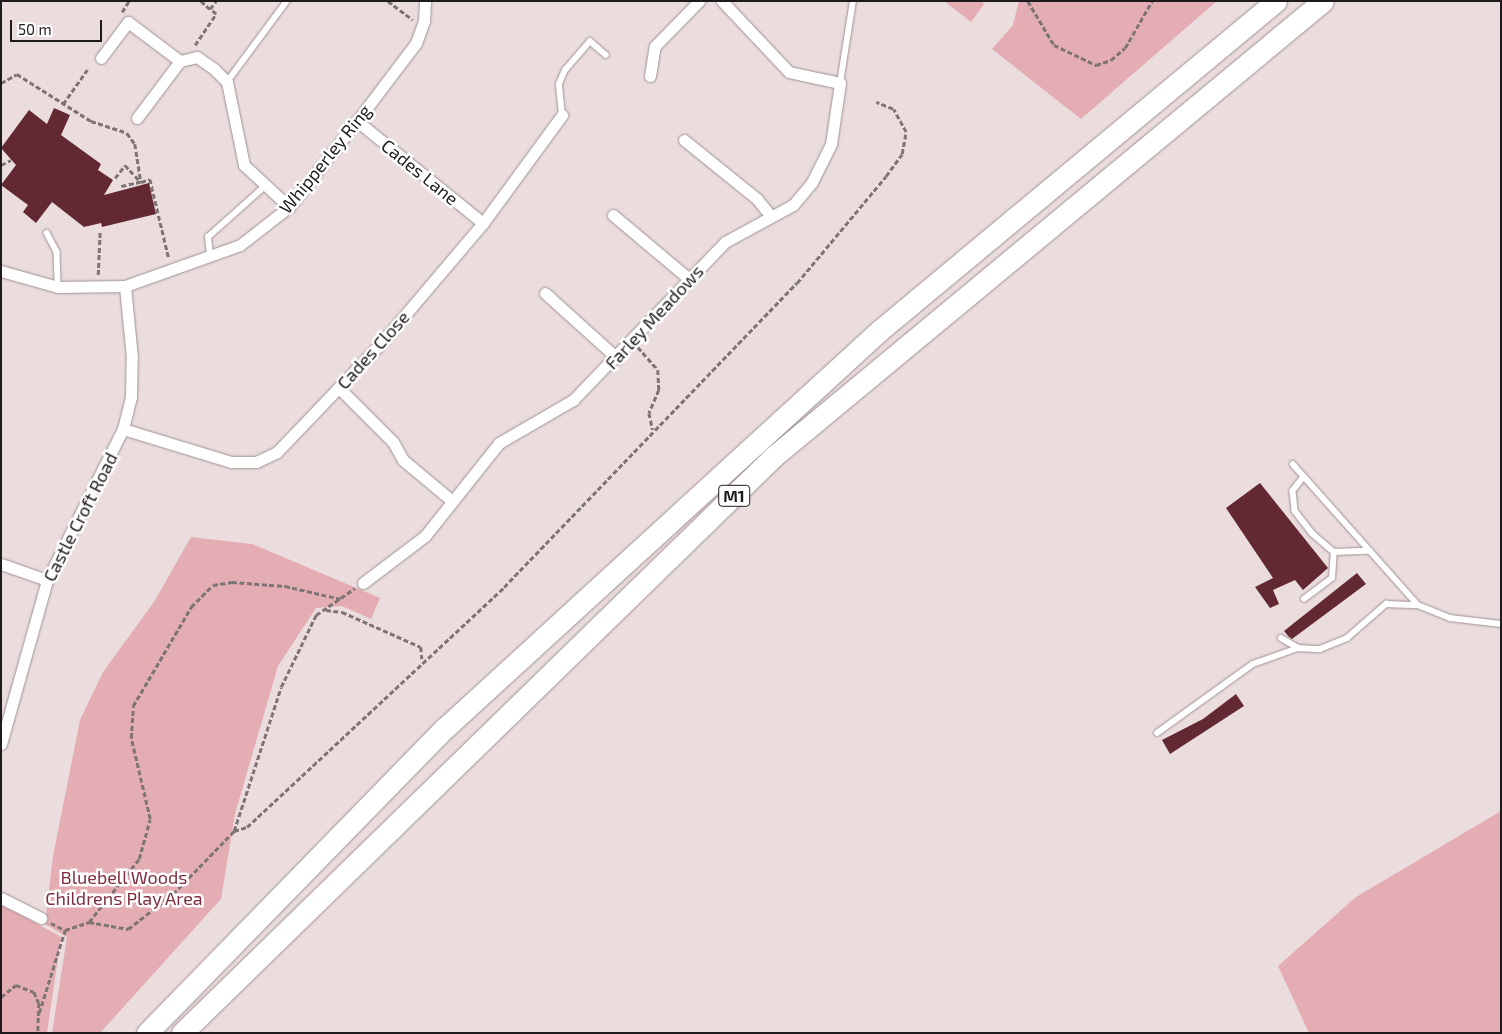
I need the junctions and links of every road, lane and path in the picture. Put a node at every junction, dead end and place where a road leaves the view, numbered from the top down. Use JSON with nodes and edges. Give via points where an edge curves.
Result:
{"nodes":[{"id":1,"x":201,"y":1,"type":"edge"},
{"id":2,"x":216,"y":1,"type":"edge"},
{"id":3,"x":287,"y":1,"type":"edge"},
{"id":4,"x":388,"y":1,"type":"edge"},
{"id":5,"x":425,"y":1,"type":"edge"},
{"id":6,"x":698,"y":1,"type":"edge"},
{"id":7,"x":722,"y":1,"type":"edge"},
{"id":8,"x":853,"y":1,"type":"edge"},
{"id":9,"x":1028,"y":1,"type":"edge"},
{"id":10,"x":1152,"y":1,"type":"edge"},
{"id":11,"x":1276,"y":1,"type":"edge"},
{"id":12,"x":1323,"y":1,"type":"edge"},
{"id":13,"x":210,"y":9,"type":"junction"},
{"id":14,"x":422,"y":27,"type":"junction"},
{"id":15,"x":606,"y":55,"type":"dead end"},
{"id":16,"x":100,"y":58,"type":"dead end"},
{"id":17,"x":184,"y":59,"type":"junction"},
{"id":18,"x":87,"y":70,"type":"dead end"},
{"id":19,"x":650,"y":76,"type":"dead end"},
{"id":20,"x":227,"y":82,"type":"junction"},
{"id":21,"x":840,"y":83,"type":"junction"},
{"id":22,"x":1,"y":84,"type":"edge"},
{"id":23,"x":876,"y":102,"type":"dead end"},
{"id":24,"x":63,"y":104,"type":"junction"},
{"id":25,"x":562,"y":115,"type":"joint"},
{"id":26,"x":137,"y":118,"type":"dead end"},
{"id":27,"x":357,"y":121,"type":"junction"},
{"id":28,"x":684,"y":140,"type":"dead end"},
{"id":29,"x":11,"y":160,"type":"dead end"},
{"id":30,"x":1,"y":165,"type":"edge"},
{"id":31,"x":115,"y":178,"type":"dead end"},
{"id":32,"x":141,"y":182,"type":"junction"},
{"id":33,"x":120,"y":186,"type":"dead end"},
{"id":34,"x":265,"y":186,"type":"junction"},
{"id":35,"x":289,"y":206,"type":"junction"},
{"id":36,"x":613,"y":214,"type":"dead end"},
{"id":37,"x":771,"y":216,"type":"junction"},
{"id":38,"x":483,"y":223,"type":"junction"},
{"id":39,"x":100,"y":230,"type":"dead end"},
{"id":40,"x":47,"y":233,"type":"dead end"},
{"id":41,"x":210,"y":258,"type":"junction"},
{"id":42,"x":1,"y":271,"type":"edge"},
{"id":43,"x":172,"y":272,"type":"junction"},
{"id":44,"x":688,"y":279,"type":"junction"},
{"id":45,"x":98,"y":286,"type":"junction"},
{"id":46,"x":124,"y":286,"type":"junction"},
{"id":47,"x":58,"y":287,"type":"junction"},
{"id":48,"x":545,"y":294,"type":"dead end"},
{"id":49,"x":633,"y":340,"type":"junction"},
{"id":50,"x":617,"y":358,"type":"junction"},
{"id":51,"x":339,"y":388,"type":"junction"},
{"id":52,"x":123,"y":429,"type":"junction"},
{"id":53,"x":653,"y":430,"type":"junction"},
{"id":54,"x":1294,"y":464,"type":"dead end"},
{"id":55,"x":1304,"y":477,"type":"junction"},
{"id":56,"x":452,"y":501,"type":"junction"},
{"id":57,"x":1367,"y":551,"type":"junction"},
{"id":58,"x":1334,"y":552,"type":"junction"},
{"id":59,"x":1,"y":564,"type":"edge"},
{"id":60,"x":47,"y":580,"type":"junction"},
{"id":61,"x":363,"y":582,"type":"joint"},
{"id":62,"x":341,"y":598,"type":"junction"},
{"id":63,"x":1304,"y":599,"type":"dead end"},
{"id":64,"x":1418,"y":605,"type":"junction"},
{"id":65,"x":324,"y":610,"type":"junction"},
{"id":66,"x":1501,"y":624,"type":"edge"},
{"id":67,"x":1282,"y":638,"type":"dead end"},
{"id":68,"x":1298,"y":648,"type":"junction"},
{"id":69,"x":422,"y":660,"type":"junction"},
{"id":70,"x":1157,"y":733,"type":"dead end"},
{"id":71,"x":1,"y":744,"type":"edge"},
{"id":72,"x":234,"y":831,"type":"junction"},
{"id":73,"x":1,"y":898,"type":"edge"},
{"id":74,"x":40,"y":918,"type":"joint"},
{"id":75,"x":89,"y":922,"type":"junction"},
{"id":76,"x":65,"y":930,"type":"junction"},
{"id":77,"x":1,"y":997,"type":"edge"},
{"id":78,"x":40,"y":1013,"type":"junction"},
{"id":79,"x":38,"y":1033,"type":"edge"},
{"id":80,"x":147,"y":1033,"type":"edge"},
{"id":81,"x":182,"y":1033,"type":"edge"}],
"edges":[{"from":1,"to":13,"type":"path"},
{"from":2,"to":13,"type":"path"},
{"from":3,"to":20,"type":"lane"},
{"from":4,"to":14,"type":"path"},
{"from":5,"to":14,"type":"street","name":"Whipperley Ring"},
{"from":6,"to":19,"type":"street","via":[[655,46]]},
{"from":7,"to":21,"type":"street","via":[[789,72]]},
{"from":8,"to":21,"type":"lane","name":"Farley Meadows"},
{"from":9,"to":10,"type":"path","via":[[1054,45],[1096,65],[1111,60],[1125,48]]},
{"from":11,"to":80,"type":"highway","number":"M1","via":[[872,337],[445,728]]},
{"from":12,"to":81,"type":"highway","number":"M1","via":[[774,457]]},
{"from":13,"to":17,"type":"path","via":[[216,14]]},
{"from":14,"to":27,"type":"street","name":"Whipperley Ring"},
{"from":15,"to":25,"type":"lane","via":[[590,41],[565,70],[559,84]]},
{"from":16,"to":17,"type":"street","via":[[128,22]]},
{"from":17,"to":20,"type":"street","via":[[196,57]]},
{"from":17,"to":26,"type":"street"},
{"from":18,"to":24,"type":"path"},
{"from":20,"to":34,"type":"street","via":[[244,166]]},
{"from":21,"to":37,"type":"street","name":"Farley Meadows","via":[[831,144],[812,182],[793,205]]},
{"from":22,"to":24,"type":"path","via":[[17,74]]},
{"from":23,"to":53,"type":"path","via":[[900,117],[906,132],[902,154],[797,283]]},
{"from":24,"to":32,"type":"path","via":[[91,121],[127,133],[135,144]]},
{"from":25,"to":38,"type":"street","name":"Cades Close"},
{"from":27,"to":35,"type":"street","name":"Whipperley Ring"},
{"from":27,"to":38,"type":"street","name":"Cades Lane"},
{"from":28,"to":37,"type":"street","via":[[757,199]]},
{"from":29,"to":30,"type":"path"},
{"from":31,"to":32,"type":"path","via":[[125,165]]},
{"from":32,"to":33,"type":"path"},
{"from":32,"to":43,"type":"path","via":[[150,179],[154,188]]},
{"from":34,"to":35,"type":"street"},
{"from":34,"to":41,"type":"lane","via":[[208,237]]},
{"from":35,"to":41,"type":"street","name":"Whipperley Ring","via":[[240,245]]},
{"from":36,"to":44,"type":"street"},
{"from":37,"to":44,"type":"street","name":"Farley Meadows","via":[[725,242]]},
{"from":38,"to":51,"type":"street","name":"Cades Close"},
{"from":39,"to":45,"type":"path"},
{"from":40,"to":47,"type":"lane","via":[[57,252]]},
{"from":41,"to":43,"type":"street","name":"Whipperley Ring"},
{"from":42,"to":47,"type":"street","name":"Whipperley Ring"},
{"from":43,"to":46,"type":"street","name":"Whipperley Ring"},
{"from":44,"to":49,"type":"street","name":"Farley Meadows"},
{"from":45,"to":46,"type":"street","name":"Whipperley Ring"},
{"from":45,"to":47,"type":"street","name":"Whipperley Ring"},
{"from":46,"to":52,"type":"street","name":"Castle Croft Road","via":[[132,358],[130,397]]},
{"from":48,"to":50,"type":"street"},
{"from":49,"to":50,"type":"street","name":"Farley Meadows"},
{"from":49,"to":53,"type":"path","via":[[658,370],[659,390],[649,414]]},
{"from":50,"to":56,"type":"street","name":"Farley Meadows","via":[[573,400],[499,443]]},
{"from":51,"to":52,"type":"street","name":"Cades Close","via":[[277,452],[256,462],[231,462]]},
{"from":51,"to":56,"type":"street","via":[[393,442],[403,460]]},
{"from":52,"to":60,"type":"street","name":"Castle Croft Road"},
{"from":53,"to":69,"type":"path","via":[[504,587]]},
{"from":54,"to":55,"type":"lane"},
{"from":55,"to":57,"type":"lane"},
{"from":55,"to":58,"type":"lane","via":[[1293,491],[1295,511]]},
{"from":56,"to":61,"type":"street","name":"Farley Meadows","via":[[425,536]]},
{"from":57,"to":58,"type":"lane"},
{"from":57,"to":64,"type":"lane"},
{"from":58,"to":63,"type":"lane","via":[[1332,578]]},
{"from":59,"to":60,"type":"street"},
{"from":60,"to":71,"type":"street","name":"Castle Croft Road"},
{"from":61,"to":62,"type":"path"},
{"from":62,"to":65,"type":"path"},
{"from":62,"to":75,"type":"path","via":[[285,586],[232,582],[213,585],[191,607],[132,706],[131,738],[150,818],[139,859]]},
{"from":64,"to":66,"type":"lane","via":[[1450,618]]},
{"from":64,"to":68,"type":"lane","via":[[1386,604],[1347,638],[1320,649]]},
{"from":65,"to":69,"type":"path","via":[[342,612],[421,647]]},
{"from":65,"to":72,"type":"path","via":[[316,615],[281,687]]},
{"from":67,"to":68,"type":"lane"},
{"from":68,"to":70,"type":"lane","via":[[1253,664]]},
{"from":69,"to":72,"type":"path","via":[[247,827]]},
{"from":72,"to":75,"type":"path","via":[[173,894],[128,929]]},
{"from":73,"to":74,"type":"street"},
{"from":74,"to":76,"type":"path"},
{"from":75,"to":76,"type":"path"},
{"from":76,"to":78,"type":"path"},
{"from":77,"to":78,"type":"path","via":[[11,987],[24,985],[34,992]]},
{"from":78,"to":79,"type":"path"}]}
